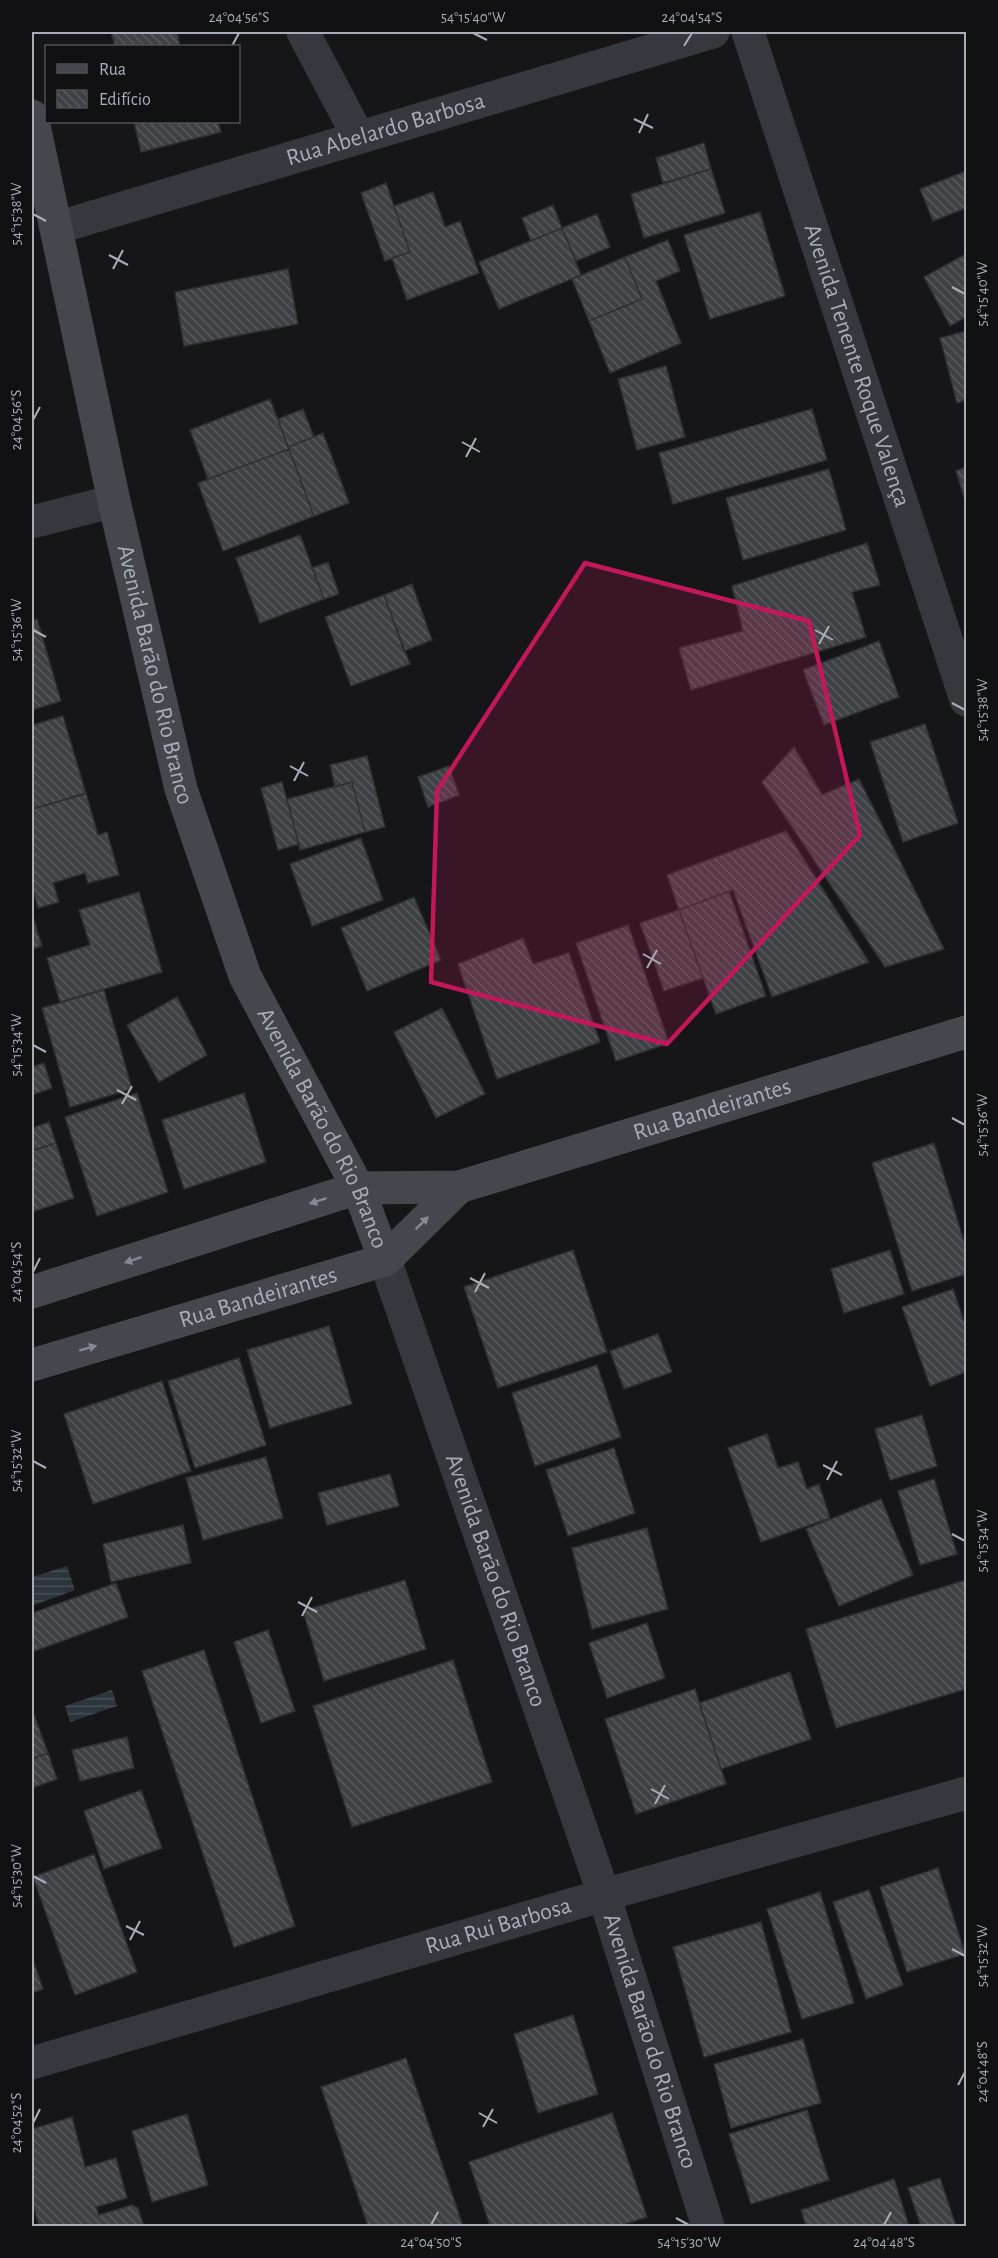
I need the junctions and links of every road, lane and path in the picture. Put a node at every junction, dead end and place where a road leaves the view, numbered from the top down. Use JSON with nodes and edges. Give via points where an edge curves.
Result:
{"nodes":[{"id":1,"x":303,"y":32,"type":"edge"},
{"id":2,"x":713,"y":32,"type":"edge"},
{"id":3,"x":748,"y":32,"type":"edge"},
{"id":4,"x":32,"y":116,"type":"edge"},
{"id":5,"x":358,"y":136,"type":"junction"},
{"id":6,"x":56,"y":228,"type":"junction"},
{"id":7,"x":114,"y":501,"type":"junction"},
{"id":8,"x":32,"y":522,"type":"edge"},
{"id":9,"x":966,"y":699,"type":"edge"},
{"id":10,"x":966,"y":1032,"type":"edge"},
{"id":11,"x":459,"y":1187,"type":"junction"},
{"id":12,"x":358,"y":1188,"type":"junction"},
{"id":13,"x":385,"y":1260,"type":"junction"},
{"id":14,"x":32,"y":1292,"type":"edge"},
{"id":15,"x":32,"y":1365,"type":"edge"},
{"id":16,"x":966,"y":1792,"type":"edge"},
{"id":17,"x":604,"y":1895,"type":"junction"},
{"id":18,"x":32,"y":2063,"type":"edge"},
{"id":19,"x":708,"y":2226,"type":"edge"}],
"edges":[{"from":1,"to":5,"type":"street"},
{"from":2,"to":5,"type":"street","name":"Rua Abelardo Barbosa"},
{"from":3,"to":9,"type":"street","name":"Avenida Tenente Roque Valença"},
{"from":4,"to":6,"type":"street","name":"Avenida Barão do Rio Branco"},
{"from":5,"to":6,"type":"street","name":"Rua Abelardo Barbosa"},
{"from":6,"to":7,"type":"street","name":"Avenida Barão do Rio Branco"},
{"from":7,"to":8,"type":"street"},
{"from":7,"to":12,"type":"street","name":"Avenida Barão do Rio Branco","via":[[181,789],[245,976]]},
{"from":10,"to":11,"type":"street","name":"Rua Bandeirantes"},
{"from":11,"to":12,"type":"street","name":"Rua Bandeirantes"},
{"from":13,"to":11,"type":"street","name":"Rua Bandeirantes","one_way":true},
{"from":12,"to":13,"type":"street","name":"Avenida Barão do Rio Branco"},
{"from":12,"to":14,"type":"street","name":"Rua Bandeirantes","one_way":true},
{"from":15,"to":13,"type":"street","name":"Rua Bandeirantes","one_way":true},
{"from":13,"to":17,"type":"street","name":"Avenida Barão do Rio Branco"},
{"from":16,"to":17,"type":"street","name":"Rua Rui Barbosa"},
{"from":17,"to":18,"type":"street","name":"Rua Rui Barbosa"},
{"from":17,"to":19,"type":"street","name":"Avenida Barão do Rio Branco"}]}
